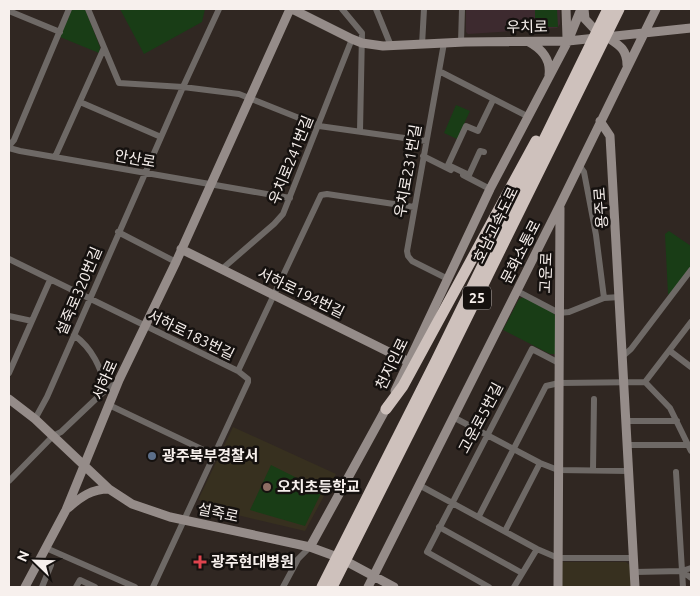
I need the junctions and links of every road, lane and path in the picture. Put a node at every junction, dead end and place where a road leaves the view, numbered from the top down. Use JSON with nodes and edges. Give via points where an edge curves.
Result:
{"nodes":[{"id":1,"x":70,"y":9,"type":"edge"},
{"id":2,"x":88,"y":9,"type":"edge"},
{"id":3,"x":220,"y":9,"type":"edge"},
{"id":4,"x":291,"y":9,"type":"edge"},
{"id":5,"x":342,"y":9,"type":"edge"},
{"id":6,"x":376,"y":9,"type":"edge"},
{"id":7,"x":424,"y":9,"type":"edge"},
{"id":8,"x":462,"y":9,"type":"edge"},
{"id":9,"x":566,"y":9,"type":"edge"},
{"id":10,"x":582,"y":9,"type":"edge"},
{"id":11,"x":656,"y":9,"type":"edge"},
{"id":12,"x":9,"y":13,"type":"edge"},
{"id":13,"x":611,"y":14,"type":"edge"},
{"id":14,"x":691,"y":28,"type":"edge"},
{"id":15,"x":60,"y":32,"type":"junction"},
{"id":16,"x":644,"y":32,"type":"junction"},
{"id":17,"x":605,"y":37,"type":"junction"},
{"id":18,"x":352,"y":39,"type":"junction"},
{"id":19,"x":526,"y":41,"type":"junction"},
{"id":20,"x":568,"y":41,"type":"junction"},
{"id":21,"x":461,"y":42,"type":"junction"},
{"id":22,"x":362,"y":43,"type":"junction"},
{"id":23,"x":444,"y":43,"type":"junction"},
{"id":24,"x":422,"y":45,"type":"junction"},
{"id":25,"x":391,"y":46,"type":"junction"},
{"id":26,"x":104,"y":48,"type":"junction"},
{"id":27,"x":591,"y":55,"type":"junction"},
{"id":28,"x":627,"y":68,"type":"junction"},
{"id":29,"x":439,"y":71,"type":"junction"},
{"id":30,"x":548,"y":77,"type":"junction"},
{"id":31,"x":573,"y":82,"type":"junction"},
{"id":32,"x":183,"y":87,"type":"junction"},
{"id":33,"x":249,"y":97,"type":"junction"},
{"id":34,"x":493,"y":100,"type":"junction"},
{"id":35,"x":80,"y":102,"type":"junction"},
{"id":36,"x":528,"y":116,"type":"junction"},
{"id":37,"x":600,"y":121,"type":"junction"},
{"id":38,"x":319,"y":126,"type":"junction"},
{"id":39,"x":360,"y":131,"type":"junction"},
{"id":40,"x":161,"y":137,"type":"junction"},
{"id":41,"x":426,"y":141,"type":"junction"},
{"id":42,"x":9,"y":147,"type":"edge"},
{"id":43,"x":484,"y":152,"type":"dead end"},
{"id":44,"x":423,"y":156,"type":"junction"},
{"id":45,"x":55,"y":157,"type":"junction"},
{"id":46,"x":579,"y":165,"type":"junction"},
{"id":47,"x":144,"y":173,"type":"junction"},
{"id":48,"x":211,"y":185,"type":"junction"},
{"id":49,"x":490,"y":189,"type":"junction"},
{"id":50,"x":290,"y":198,"type":"junction"},
{"id":51,"x":560,"y":205,"type":"junction"},
{"id":52,"x":414,"y":207,"type":"junction"},
{"id":53,"x":118,"y":232,"type":"junction"},
{"id":54,"x":182,"y":249,"type":"junction"},
{"id":55,"x":9,"y":259,"type":"edge"},
{"id":56,"x":176,"y":262,"type":"junction"},
{"id":57,"x":222,"y":269,"type":"junction"},
{"id":58,"x":691,"y":270,"type":"edge"},
{"id":59,"x":448,"y":279,"type":"junction"},
{"id":60,"x":50,"y":280,"type":"junction"},
{"id":61,"x":517,"y":291,"type":"junction"},
{"id":62,"x":274,"y":294,"type":"junction"},
{"id":63,"x":620,"y":297,"type":"junction"},
{"id":64,"x":604,"y":298,"type":"junction"},
{"id":65,"x":89,"y":299,"type":"junction"},
{"id":66,"x":559,"y":312,"type":"junction"},
{"id":67,"x":9,"y":316,"type":"edge"},
{"id":68,"x":32,"y":321,"type":"junction"},
{"id":69,"x":691,"y":322,"type":"edge"},
{"id":70,"x":145,"y":326,"type":"junction"},
{"id":71,"x":74,"y":335,"type":"junction"},
{"id":72,"x":670,"y":351,"type":"junction"},
{"id":73,"x":623,"y":356,"type":"junction"},
{"id":74,"x":409,"y":362,"type":"junction"},
{"id":75,"x":559,"y":363,"type":"junction"},
{"id":76,"x":691,"y":367,"type":"edge"},
{"id":77,"x":238,"y":371,"type":"junction"},
{"id":78,"x":9,"y":373,"type":"edge"},
{"id":79,"x":119,"y":380,"type":"junction"},
{"id":80,"x":645,"y":382,"type":"junction"},
{"id":81,"x":559,"y":383,"type":"junction"},
{"id":82,"x":624,"y":383,"type":"junction"},
{"id":83,"x":107,"y":389,"type":"junction"},
{"id":84,"x":9,"y":399,"type":"edge"},
{"id":85,"x":594,"y":400,"type":"dead end"},
{"id":86,"x":109,"y":405,"type":"junction"},
{"id":87,"x":386,"y":409,"type":"junction"},
{"id":88,"x":453,"y":417,"type":"junction"},
{"id":89,"x":35,"y":419,"type":"junction"},
{"id":90,"x":626,"y":421,"type":"junction"},
{"id":91,"x":677,"y":421,"type":"junction"},
{"id":92,"x":487,"y":434,"type":"junction"},
{"id":93,"x":53,"y":436,"type":"junction"},
{"id":94,"x":628,"y":445,"type":"junction"},
{"id":95,"x":690,"y":446,"type":"edge"},
{"id":96,"x":514,"y":448,"type":"junction"},
{"id":97,"x":214,"y":455,"type":"junction"},
{"id":98,"x":540,"y":463,"type":"junction"},
{"id":99,"x":83,"y":465,"type":"junction"},
{"id":100,"x":558,"y":470,"type":"junction"},
{"id":101,"x":593,"y":470,"type":"junction"},
{"id":102,"x":630,"y":471,"type":"junction"},
{"id":103,"x":676,"y":472,"type":"dead end"},
{"id":104,"x":9,"y":480,"type":"edge"},
{"id":105,"x":419,"y":484,"type":"junction"},
{"id":106,"x":109,"y":488,"type":"junction"},
{"id":107,"x":452,"y":502,"type":"junction"},
{"id":108,"x":66,"y":510,"type":"junction"},
{"id":109,"x":479,"y":516,"type":"junction"},
{"id":110,"x":183,"y":520,"type":"junction"},
{"id":111,"x":439,"y":527,"type":"junction"},
{"id":112,"x":505,"y":531,"type":"junction"},
{"id":113,"x":351,"y":537,"type":"junction"},
{"id":114,"x":310,"y":547,"type":"junction"},
{"id":115,"x":46,"y":548,"type":"junction"},
{"id":116,"x":537,"y":549,"type":"junction"},
{"id":117,"x":558,"y":558,"type":"junction"},
{"id":118,"x":634,"y":558,"type":"junction"},
{"id":119,"x":52,"y":565,"type":"dead end"},
{"id":120,"x":691,"y":568,"type":"edge"},
{"id":121,"x":682,"y":571,"type":"junction"},
{"id":122,"x":635,"y":572,"type":"junction"},
{"id":123,"x":522,"y":573,"type":"junction"},
{"id":124,"x":373,"y":576,"type":"junction"},
{"id":125,"x":691,"y":578,"type":"edge"},
{"id":126,"x":328,"y":585,"type":"edge"},
{"id":127,"x":25,"y":587,"type":"edge"},
{"id":128,"x":42,"y":587,"type":"edge"},
{"id":129,"x":76,"y":587,"type":"edge"},
{"id":130,"x":95,"y":587,"type":"edge"},
{"id":131,"x":135,"y":587,"type":"edge"},
{"id":132,"x":153,"y":587,"type":"edge"},
{"id":133,"x":283,"y":587,"type":"edge"},
{"id":134,"x":368,"y":587,"type":"edge"},
{"id":135,"x":394,"y":587,"type":"edge"},
{"id":136,"x":488,"y":587,"type":"edge"},
{"id":137,"x":514,"y":587,"type":"edge"},
{"id":138,"x":558,"y":587,"type":"edge"},
{"id":139,"x":636,"y":587,"type":"edge"},
{"id":140,"x":683,"y":587,"type":"edge"}],
"edges":[{"from":1,"to":15,"type":"street"},
{"from":2,"to":26,"type":"street"},
{"from":3,"to":32,"type":"street","name":"설죽로320번길"},
{"from":4,"to":18,"type":"street","name":"우치로"},
{"from":4,"to":33,"type":"street","name":"서하로"},
{"from":5,"to":22,"type":"street","via":[[362,33]]},
{"from":6,"to":25,"type":"street"},
{"from":7,"to":24,"type":"street"},
{"from":8,"to":21,"type":"street"},
{"from":9,"to":20,"type":"street"},
{"from":10,"to":17,"type":"street","via":[[588,24]]},
{"from":10,"to":20,"type":"street","name":"천지인로"},
{"from":11,"to":16,"type":"street","name":"문화소통로"},
{"from":12,"to":15,"type":"street"},
{"from":13,"to":27,"type":"highway","name":"호남고속도로","number":"25"},
{"from":14,"to":16,"type":"street","name":"우치로"},
{"from":15,"to":42,"type":"street"},
{"from":16,"to":17,"type":"street","name":"우치로"},
{"from":16,"to":28,"type":"street","name":"문화소통로"},
{"from":17,"to":20,"type":"street","name":"우치로"},
{"from":17,"to":28,"type":"street","via":[[624,50]]},
{"from":18,"to":22,"type":"street","name":"우치로"},
{"from":18,"to":38,"type":"street","name":"우치로241번길"},
{"from":19,"to":20,"type":"street","name":"우치로"},
{"from":19,"to":21,"type":"street","name":"우치로"},
{"from":19,"to":30,"type":"street","via":[[544,54],[549,66]]},
{"from":20,"to":30,"type":"street","name":"천지인로"},
{"from":21,"to":23,"type":"street","name":"우치로"},
{"from":22,"to":25,"type":"street","name":"우치로"},
{"from":22,"to":39,"type":"street"},
{"from":23,"to":24,"type":"street","name":"우치로"},
{"from":23,"to":29,"type":"street","name":"우치로231번길"},
{"from":24,"to":25,"type":"street","name":"우치로"},
{"from":26,"to":32,"type":"street","via":[[119,83]]},
{"from":26,"to":35,"type":"street"},
{"from":27,"to":31,"type":"highway","name":"호남고속도로","number":"25"},
{"from":27,"to":113,"type":"highway","name":"호남고속도로","number":"25","via":[[442,368]]},
{"from":28,"to":37,"type":"street","name":"문화소통로"},
{"from":29,"to":34,"type":"street"},
{"from":29,"to":41,"type":"street","name":"우치로231번길"},
{"from":30,"to":36,"type":"street","name":"천지인로"},
{"from":31,"to":87,"type":"highway","via":[[547,121],[408,377]]},
{"from":31,"to":113,"type":"highway","name":"호남고속도로","number":"25"},
{"from":32,"to":33,"type":"street"},
{"from":32,"to":40,"type":"street","name":"설죽로320번길"},
{"from":33,"to":38,"type":"street"},
{"from":33,"to":48,"type":"street","name":"서하로"},
{"from":34,"to":36,"type":"street"},
{"from":34,"to":43,"type":"street","via":[[478,132],[466,126],[448,165],[469,175],[480,151]]},
{"from":35,"to":40,"type":"street"},
{"from":35,"to":45,"type":"street"},
{"from":36,"to":49,"type":"street","name":"천지인로"},
{"from":37,"to":46,"type":"street","name":"문화소통로"},
{"from":37,"to":63,"type":"street","name":"용주로","via":[[610,136]]},
{"from":38,"to":39,"type":"street"},
{"from":38,"to":50,"type":"street","name":"우치로241번길"},
{"from":39,"to":41,"type":"street"},
{"from":40,"to":47,"type":"street","name":"설죽로320번길"},
{"from":41,"to":44,"type":"street","name":"우치로231번길"},
{"from":42,"to":45,"type":"street","name":"안산로"},
{"from":44,"to":49,"type":"street"},
{"from":44,"to":52,"type":"street","name":"우치로231번길"},
{"from":45,"to":47,"type":"street","name":"안산로"},
{"from":46,"to":51,"type":"street","name":"문화소통로"},
{"from":46,"to":64,"type":"street","name":"용주로","via":[[584,172],[596,235]]},
{"from":47,"to":48,"type":"street","name":"안산로"},
{"from":47,"to":53,"type":"street","name":"설죽로320번길"},
{"from":48,"to":50,"type":"street"},
{"from":48,"to":54,"type":"street","name":"서하로"},
{"from":49,"to":59,"type":"street","name":"천지인로"},
{"from":50,"to":57,"type":"street","name":"우치로241번길","via":[[280,218]]},
{"from":51,"to":61,"type":"street","name":"문화소통로"},
{"from":51,"to":66,"type":"street","name":"고운로"},
{"from":52,"to":59,"type":"street","name":"우치로231번길","via":[[408,256]]},
{"from":52,"to":62,"type":"street","name":"서하로183번길","via":[[323,194]]},
{"from":53,"to":56,"type":"street"},
{"from":53,"to":65,"type":"street","name":"설죽로320번길"},
{"from":54,"to":56,"type":"street","name":"서하로"},
{"from":54,"to":57,"type":"street","name":"서하로194번길"},
{"from":55,"to":60,"type":"street","name":"서하로183번길"},
{"from":56,"to":70,"type":"street","name":"서하로"},
{"from":57,"to":62,"type":"street","name":"서하로194번길"},
{"from":58,"to":73,"type":"street"},
{"from":59,"to":74,"type":"street","name":"천지인로"},
{"from":60,"to":65,"type":"street","name":"서하로183번길"},
{"from":60,"to":68,"type":"street"},
{"from":61,"to":66,"type":"street"},
{"from":61,"to":88,"type":"street","name":"문화소통로"},
{"from":62,"to":74,"type":"street","name":"서하로194번길"},
{"from":62,"to":77,"type":"street","name":"서하로183번길"},
{"from":63,"to":64,"type":"street"},
{"from":63,"to":73,"type":"street","name":"용주로"},
{"from":64,"to":66,"type":"street","name":"고운로","via":[[569,312]]},
{"from":65,"to":70,"type":"street","name":"서하로183번길"},
{"from":65,"to":71,"type":"street","name":"설죽로320번길"},
{"from":66,"to":75,"type":"street","name":"고운로"},
{"from":67,"to":68,"type":"street"},
{"from":68,"to":78,"type":"street"},
{"from":69,"to":72,"type":"street"},
{"from":70,"to":77,"type":"street","name":"서하로183번길"},
{"from":70,"to":79,"type":"street","name":"서하로"},
{"from":71,"to":83,"type":"street","via":[[95,356]]},
{"from":71,"to":89,"type":"street","name":"설죽로320번길"},
{"from":72,"to":76,"type":"street"},
{"from":72,"to":80,"type":"street"},
{"from":73,"to":82,"type":"street","name":"용주로"},
{"from":74,"to":87,"type":"street","name":"천지인로"},
{"from":75,"to":81,"type":"street","name":"고운로"},
{"from":75,"to":92,"type":"street","name":"고운로5번길","via":[[532,349]]},
{"from":77,"to":97,"type":"street","via":[[246,376],[248,382]]},
{"from":79,"to":83,"type":"street"},
{"from":79,"to":86,"type":"street","name":"서하로"},
{"from":80,"to":82,"type":"street"},
{"from":80,"to":91,"type":"street","via":[[670,408]]},
{"from":81,"to":82,"type":"street"},
{"from":81,"to":96,"type":"street","via":[[546,386]]},
{"from":81,"to":100,"type":"street","name":"고운로"},
{"from":82,"to":90,"type":"street","name":"용주로"},
{"from":83,"to":93,"type":"street"},
{"from":84,"to":89,"type":"street","name":"설죽로"},
{"from":85,"to":101,"type":"street"},
{"from":86,"to":97,"type":"street"},
{"from":86,"to":99,"type":"street","name":"서하로"},
{"from":87,"to":114,"type":"street","name":"천지인로"},
{"from":88,"to":92,"type":"street"},
{"from":88,"to":105,"type":"street","name":"문화소통로"},
{"from":89,"to":93,"type":"street","name":"설죽로"},
{"from":90,"to":91,"type":"street"},
{"from":90,"to":94,"type":"street","name":"용주로"},
{"from":91,"to":95,"type":"street"},
{"from":92,"to":96,"type":"street"},
{"from":92,"to":107,"type":"street","name":"고운로5번길"},
{"from":93,"to":99,"type":"street","name":"설죽로"},
{"from":93,"to":104,"type":"street"},
{"from":94,"to":95,"type":"street"},
{"from":94,"to":102,"type":"street","name":"용주로"},
{"from":96,"to":98,"type":"street"},
{"from":96,"to":109,"type":"street"},
{"from":97,"to":110,"type":"street"},
{"from":98,"to":100,"type":"street"},
{"from":98,"to":112,"type":"street"},
{"from":99,"to":106,"type":"street","name":"설죽로"},
{"from":99,"to":108,"type":"street","name":"서하로"},
{"from":100,"to":101,"type":"street"},
{"from":100,"to":117,"type":"street","name":"고운로"},
{"from":101,"to":102,"type":"street"},
{"from":102,"to":118,"type":"street","name":"용주로"},
{"from":103,"to":121,"type":"street"},
{"from":105,"to":107,"type":"street"},
{"from":105,"to":124,"type":"street","name":"문화소통로"},
{"from":106,"to":108,"type":"street","via":[[89,492]]},
{"from":106,"to":110,"type":"street","name":"설죽로","via":[[140,507]]},
{"from":107,"to":109,"type":"street"},
{"from":107,"to":111,"type":"street","name":"고운로5번길"},
{"from":108,"to":115,"type":"street","name":"서하로"},
{"from":109,"to":112,"type":"street"},
{"from":110,"to":114,"type":"street","name":"설죽로"},
{"from":110,"to":132,"type":"street"},
{"from":111,"to":123,"type":"street"},
{"from":111,"to":136,"type":"street","name":"고운로5번길","via":[[426,552]]},
{"from":112,"to":116,"type":"street"},
{"from":113,"to":126,"type":"highway","name":"호남고속도로","number":"25"},
{"from":114,"to":124,"type":"street","name":"설죽로","via":[[340,558]]},
{"from":114,"to":133,"type":"street","via":[[298,559]]},
{"from":115,"to":127,"type":"street","name":"서하로"},
{"from":115,"to":131,"type":"street"},
{"from":116,"to":117,"type":"street"},
{"from":116,"to":123,"type":"street"},
{"from":117,"to":118,"type":"street"},
{"from":117,"to":138,"type":"street","name":"고운로"},
{"from":118,"to":122,"type":"street","name":"용주로"},
{"from":119,"to":128,"type":"street"},
{"from":120,"to":121,"type":"street"},
{"from":121,"to":122,"type":"street"},
{"from":121,"to":125,"type":"street"},
{"from":121,"to":140,"type":"street"},
{"from":122,"to":139,"type":"street","name":"용주로"},
{"from":123,"to":137,"type":"street"},
{"from":124,"to":134,"type":"street","name":"문화소통로"},
{"from":124,"to":135,"type":"street","name":"설죽로"},
{"from":129,"to":130,"type":"street","via":[[80,580]]}]}
